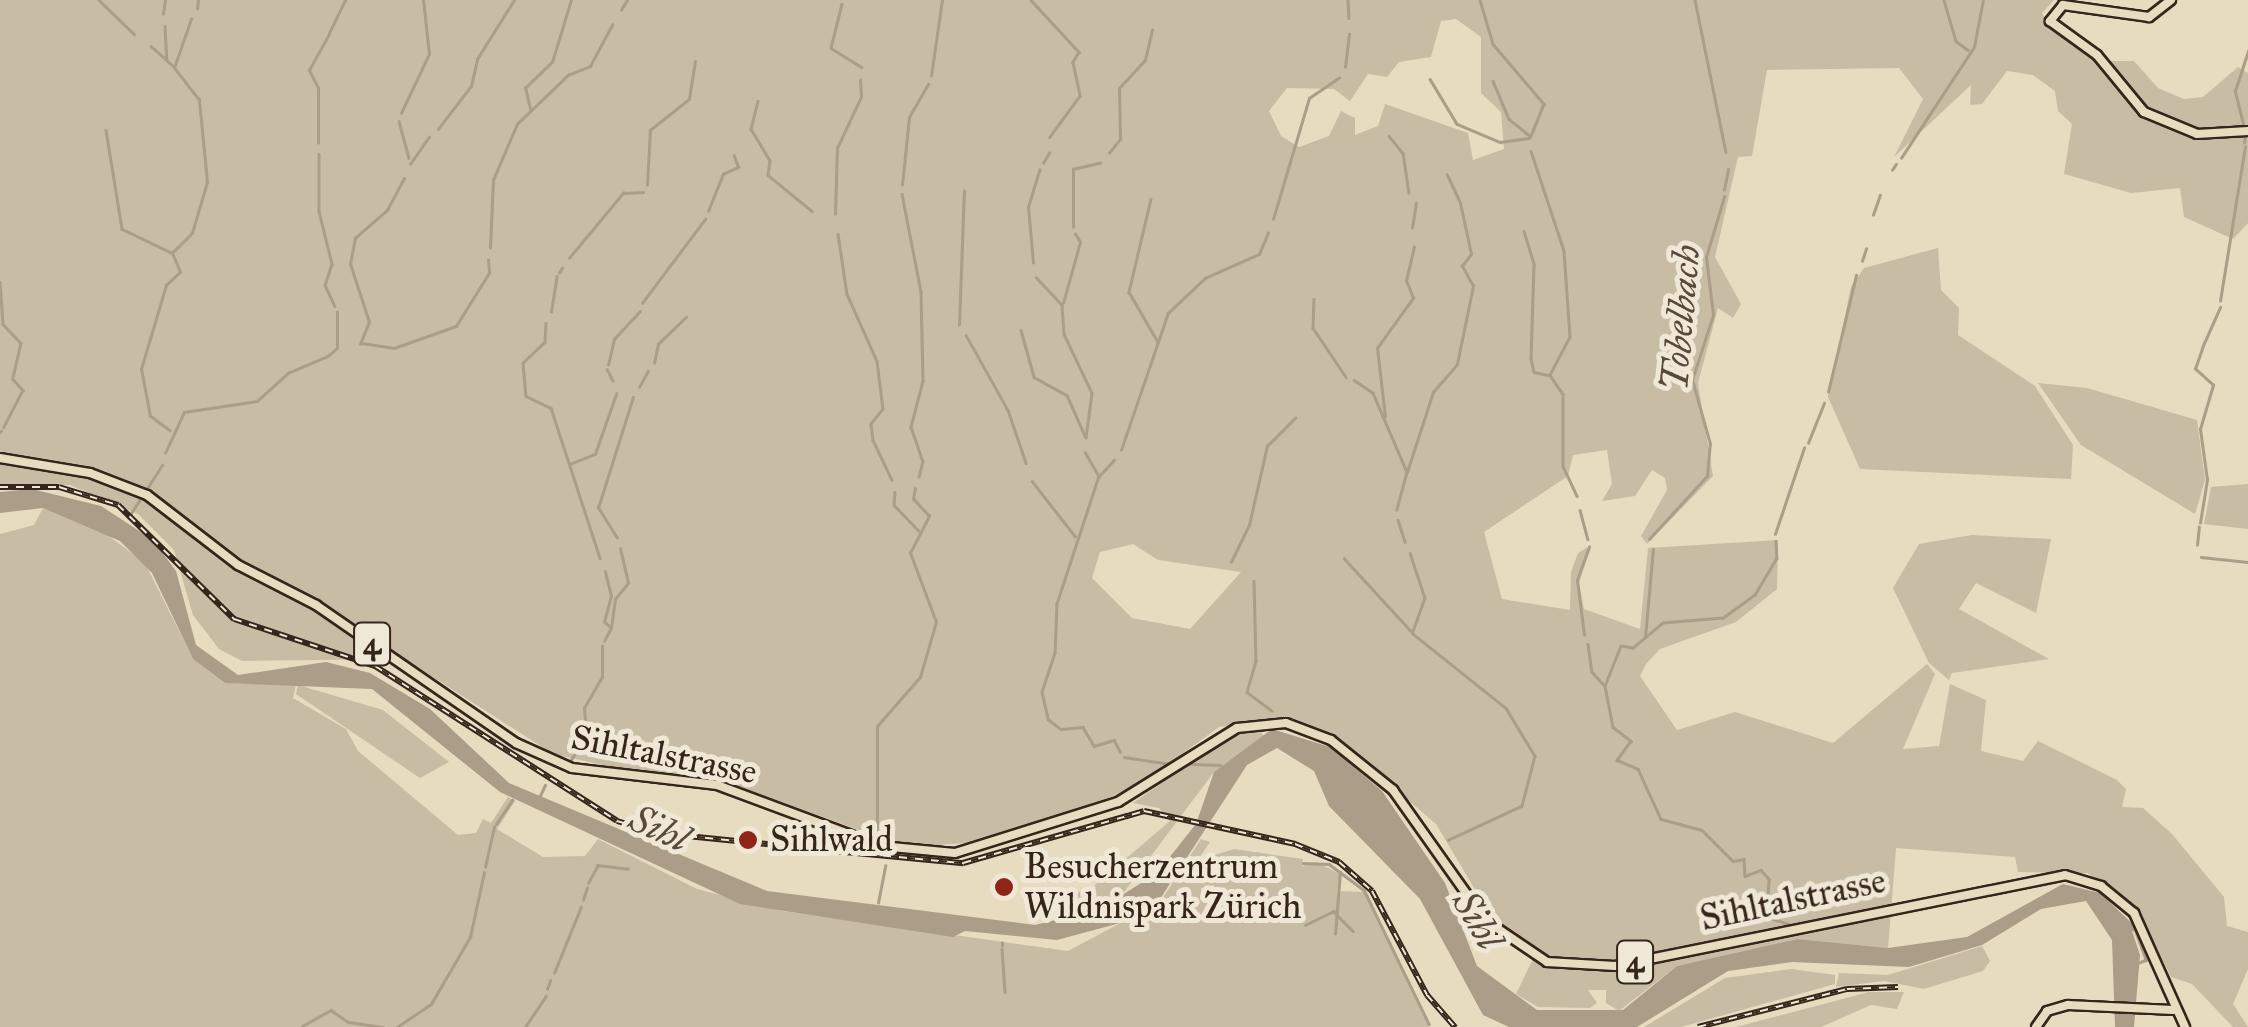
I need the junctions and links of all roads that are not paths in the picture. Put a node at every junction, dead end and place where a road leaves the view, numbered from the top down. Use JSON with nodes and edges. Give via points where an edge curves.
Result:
{"nodes":[{"id":1,"x":2171,"y":0,"type":"edge"},
{"id":2,"x":2248,"y":131,"type":"edge"},
{"id":3,"x":0,"y":458,"type":"edge"},
{"id":4,"x":2174,"y":1010,"type":"junction"},
{"id":5,"x":2036,"y":1027,"type":"edge"},
{"id":6,"x":2185,"y":1027,"type":"edge"}],
"edges":[{"from":1,"to":2,"type":"main road","via":[[2149,17],[2063,5],[2050,21],[2097,55],[2144,112],[2198,134]]},
{"from":3,"to":4,"type":"main road","name":"Sihltalstrasse","number":"4","via":[[131,486],[232,562],[316,605],[522,747],[572,768],[717,786],[881,846],[948,854],[1108,806],[1231,730],[1286,722],[1331,740],[1393,790],[1427,828],[1484,920],[1547,962],[1622,965],[2058,875],[2100,886],[2134,913]]},
{"from":4,"to":5,"type":"main road","via":[[2057,1006]]},
{"from":4,"to":6,"type":"main road","name":"Sihltalstrasse","number":"4"}]}
